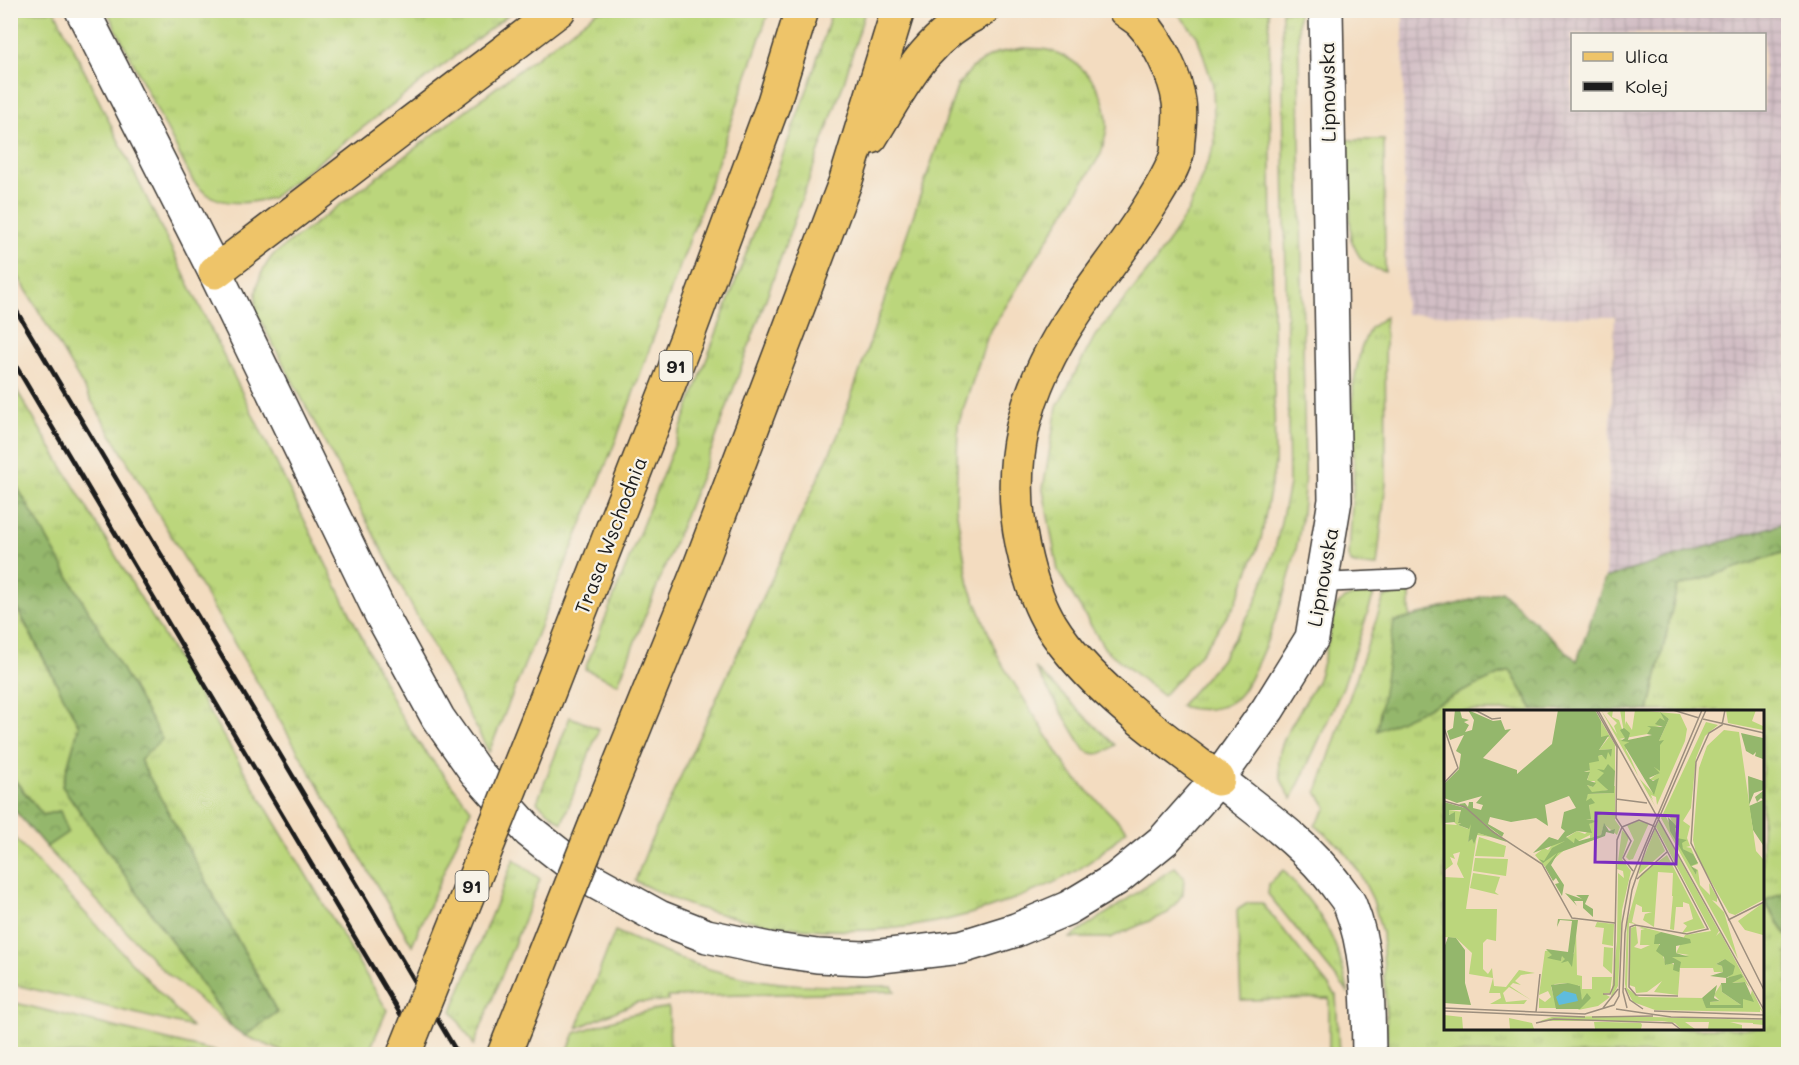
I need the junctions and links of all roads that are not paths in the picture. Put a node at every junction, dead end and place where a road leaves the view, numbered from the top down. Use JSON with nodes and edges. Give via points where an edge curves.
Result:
{"nodes":[{"id":1,"x":82,"y":10,"type":"edge"},
{"id":2,"x":559,"y":10,"type":"edge"},
{"id":3,"x":802,"y":10,"type":"edge"},
{"id":4,"x":898,"y":10,"type":"edge"},
{"id":5,"x":982,"y":10,"type":"edge"},
{"id":6,"x":1125,"y":10,"type":"edge"},
{"id":7,"x":1326,"y":10,"type":"edge"},
{"id":8,"x":846,"y":180,"type":"junction"},
{"id":9,"x":215,"y":272,"type":"junction"},
{"id":10,"x":1407,"y":579,"type":"dead end"},
{"id":11,"x":1321,"y":583,"type":"junction"},
{"id":12,"x":1218,"y":779,"type":"junction"},
{"id":13,"x":405,"y":1054,"type":"edge"},
{"id":14,"x":504,"y":1054,"type":"edge"},
{"id":15,"x":1369,"y":1054,"type":"edge"}],
"edges":[{"from":1,"to":9,"type":"street","name":"Lipnowska"},
{"from":2,"to":9,"type":"main road"},
{"from":3,"to":13,"type":"main road","name":"Trasa Wschodnia","number":"91","bridge":true,"via":[[774,102],[692,324]]},
{"from":4,"to":8,"type":"main road"},
{"from":5,"to":8,"type":"main road","via":[[944,34],[924,55]]},
{"from":6,"to":12,"type":"main road","via":[[1140,21],[1160,48],[1172,75],[1179,102],[1176,157],[1160,191],[1076,311],[1039,377],[1018,446],[1015,488],[1019,534],[1030,576],[1050,623],[1074,658],[1119,701]]},
{"from":7,"to":11,"type":"street","name":"Lipnowska","via":[[1335,500]]},
{"from":8,"to":14,"type":"main road","bridge":true,"via":[[700,566]]},
{"from":9,"to":12,"type":"street","name":"Lipnowska","via":[[381,614],[438,718],[476,772],[529,831],[590,879],[659,916],[706,936],[817,956],[864,958],[961,947],[1068,908],[1116,879],[1164,840]]},
{"from":10,"to":11,"type":"lane"},
{"from":11,"to":12,"type":"street","name":"Lipnowska","via":[[1312,638]]},
{"from":12,"to":15,"type":"street","via":[[1322,867],[1349,903],[1367,982]]}]}
